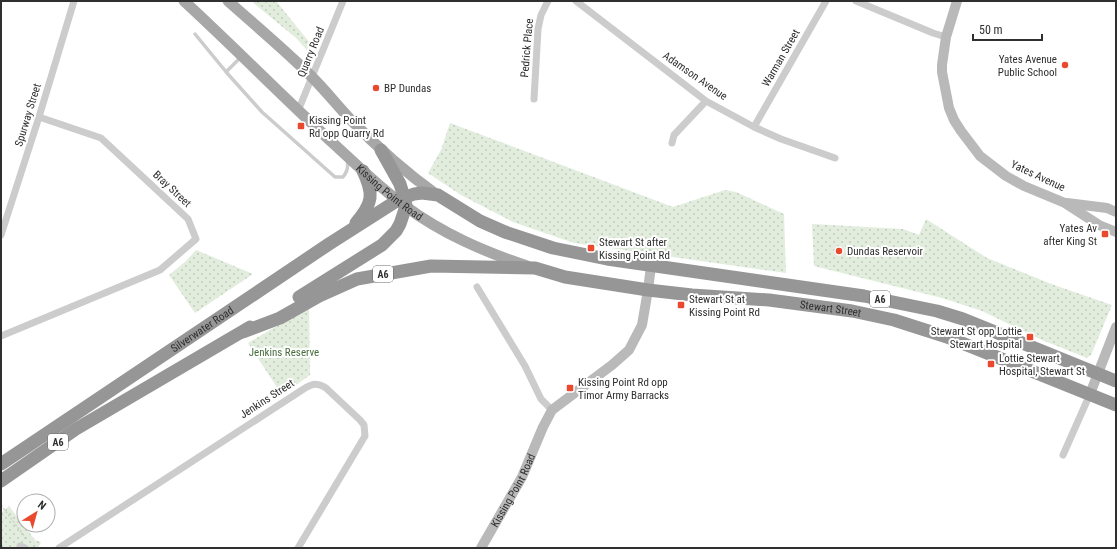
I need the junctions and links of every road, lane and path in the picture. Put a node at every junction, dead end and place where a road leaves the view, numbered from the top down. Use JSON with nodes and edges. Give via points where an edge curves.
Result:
{"nodes":[{"id":1,"x":74,"y":1,"type":"edge"},
{"id":2,"x":184,"y":1,"type":"edge"},
{"id":3,"x":228,"y":1,"type":"edge"},
{"id":4,"x":344,"y":1,"type":"edge"},
{"id":5,"x":548,"y":1,"type":"edge"},
{"id":6,"x":576,"y":1,"type":"edge"},
{"id":7,"x":826,"y":1,"type":"edge"},
{"id":8,"x":856,"y":1,"type":"edge"},
{"id":9,"x":957,"y":1,"type":"edge"},
{"id":10,"x":195,"y":34,"type":"dead end"},
{"id":11,"x":946,"y":37,"type":"junction"},
{"id":12,"x":241,"y":56,"type":"junction"},
{"id":13,"x":226,"y":72,"type":"junction"},
{"id":14,"x":312,"y":78,"type":"junction"},
{"id":15,"x":534,"y":98,"type":"dead end"},
{"id":16,"x":706,"y":101,"type":"junction"},
{"id":17,"x":298,"y":111,"type":"junction"},
{"id":18,"x":39,"y":117,"type":"junction"},
{"id":19,"x":754,"y":127,"type":"junction"},
{"id":20,"x":672,"y":143,"type":"dead end"},
{"id":21,"x":381,"y":150,"type":"junction"},
{"id":22,"x":344,"y":153,"type":"junction"},
{"id":23,"x":835,"y":158,"type":"dead end"},
{"id":24,"x":363,"y":171,"type":"junction"},
{"id":25,"x":438,"y":196,"type":"junction"},
{"id":26,"x":402,"y":201,"type":"junction"},
{"id":27,"x":1065,"y":203,"type":"junction"},
{"id":28,"x":1116,"y":212,"type":"edge"},
{"id":29,"x":348,"y":232,"type":"junction"},
{"id":30,"x":1116,"y":232,"type":"edge"},
{"id":31,"x":1,"y":235,"type":"edge"},
{"id":32,"x":652,"y":266,"type":"junction"},
{"id":33,"x":535,"y":268,"type":"junction"},
{"id":34,"x":476,"y":288,"type":"dead end"},
{"id":35,"x":648,"y":290,"type":"junction"},
{"id":36,"x":1116,"y":327,"type":"edge"},
{"id":37,"x":243,"y":332,"type":"junction"},
{"id":38,"x":1,"y":336,"type":"edge"},
{"id":39,"x":1098,"y":373,"type":"junction"},
{"id":40,"x":1116,"y":381,"type":"edge"},
{"id":41,"x":1090,"y":394,"type":"junction"},
{"id":42,"x":1116,"y":404,"type":"edge"},
{"id":43,"x":552,"y":410,"type":"junction"},
{"id":44,"x":1063,"y":455,"type":"dead end"},
{"id":45,"x":1,"y":464,"type":"edge"},
{"id":46,"x":1,"y":481,"type":"edge"},
{"id":47,"x":1,"y":505,"type":"edge"},
{"id":48,"x":23,"y":545,"type":"edge"},
{"id":49,"x":59,"y":548,"type":"edge"},
{"id":50,"x":298,"y":548,"type":"edge"},
{"id":51,"x":481,"y":548,"type":"edge"}],
"edges":[{"from":1,"to":18,"type":"street","name":"Spurway Street"},
{"from":2,"to":12,"type":"main road","name":"Kissing Point Road"},
{"from":3,"to":14,"type":"main road"},
{"from":4,"to":14,"type":"street","name":"Quarry Road"},
{"from":5,"to":15,"type":"street","name":"Pedrick Place","via":[[538,29]]},
{"from":6,"to":16,"type":"street","name":"Adamson Avenue"},
{"from":7,"to":19,"type":"street","name":"Warman Street"},
{"from":8,"to":11,"type":"street"},
{"from":9,"to":11,"type":"street","name":"Yates Avenue"},
{"from":10,"to":13,"type":"lane","name":"Kissing Point Road"},
{"from":11,"to":27,"type":"street","name":"Yates Avenue","via":[[942,72],[949,108],[961,131],[980,156],[1006,176]]},
{"from":12,"to":13,"type":"lane"},
{"from":12,"to":17,"type":"main road","name":"Kissing Point Road"},
{"from":13,"to":22,"type":"lane","name":"Kissing Point Road","via":[[262,112],[335,177],[343,177],[347,172],[348,164]]},
{"from":14,"to":17,"type":"street","name":"Quarry Road"},
{"from":14,"to":21,"type":"main road"},
{"from":16,"to":19,"type":"street","name":"Adamson Avenue"},
{"from":16,"to":20,"type":"street","via":[[674,135]]},
{"from":17,"to":22,"type":"main road","name":"Kissing Point Road"},
{"from":18,"to":31,"type":"street","name":"Spurway Street"},
{"from":18,"to":38,"type":"street","name":"Bray Street","via":[[100,138],[188,219],[196,239],[160,270]]},
{"from":19,"to":23,"type":"street","name":"Adamson Avenue"},
{"from":21,"to":25,"type":"main road"},
{"from":21,"to":26,"type":"highway","via":[[400,184]]},
{"from":22,"to":24,"type":"main road","name":"Kissing Point Road"},
{"from":24,"to":26,"type":"main road","name":"Kissing Point Road"},
{"from":24,"to":29,"type":"highway","via":[[371,190],[369,205]]},
{"from":25,"to":26,"type":"highway","name":"Silverwater Road","number":"A6","via":[[422,193]]},
{"from":25,"to":32,"type":"highway","number":"A6","via":[[480,221],[553,248]]},
{"from":26,"to":29,"type":"highway","name":"Silverwater Road","number":"A6"},
{"from":26,"to":33,"type":"main road","name":"Kissing Point Road","via":[[440,228],[473,246]]},
{"from":26,"to":37,"type":"highway","name":"Silverwater Road","number":"A6","via":[[400,224],[382,245]]},
{"from":27,"to":28,"type":"street","name":"Yates Avenue","via":[[1107,208]]},
{"from":27,"to":30,"type":"street","name":"Yates Avenue","via":[[1099,225]]},
{"from":29,"to":45,"type":"highway","name":"Silverwater Road","number":"A6"},
{"from":32,"to":35,"type":"street","name":"Kissing Point Road"},
{"from":32,"to":39,"type":"highway","name":"Stewart Street","number":"A6","via":[[864,296],[937,311]]},
{"from":33,"to":35,"type":"highway","name":"Kissing Point Road","number":"A6","via":[[565,277]]},
{"from":33,"to":37,"type":"highway","name":"Silverwater Road","number":"A6","via":[[431,266],[358,279],[319,296],[280,318]]},
{"from":34,"to":43,"type":"street","via":[[525,366],[541,399]]},
{"from":35,"to":41,"type":"highway","name":"Stewart Street","number":"A6","via":[[768,300],[852,311],[886,319],[947,337]]},
{"from":35,"to":43,"type":"street","name":"Kissing Point Road","via":[[642,325],[629,350]]},
{"from":36,"to":39,"type":"street"},
{"from":37,"to":46,"type":"highway","name":"Silverwater Road","number":"A6","via":[[76,429]]},
{"from":39,"to":40,"type":"highway","name":"Stewart Street","number":"A6"},
{"from":39,"to":41,"type":"street"},
{"from":41,"to":42,"type":"highway","name":"Stewart Street","number":"A6"},
{"from":41,"to":44,"type":"street"},
{"from":43,"to":51,"type":"street","name":"Kissing Point Road","via":[[522,478]]},
{"from":47,"to":48,"type":"path","via":[[25,537]]},
{"from":49,"to":50,"type":"street","name":"Jenkins Street","via":[[314,383],[326,388],[360,420],[364,425],[365,436]]}]}
